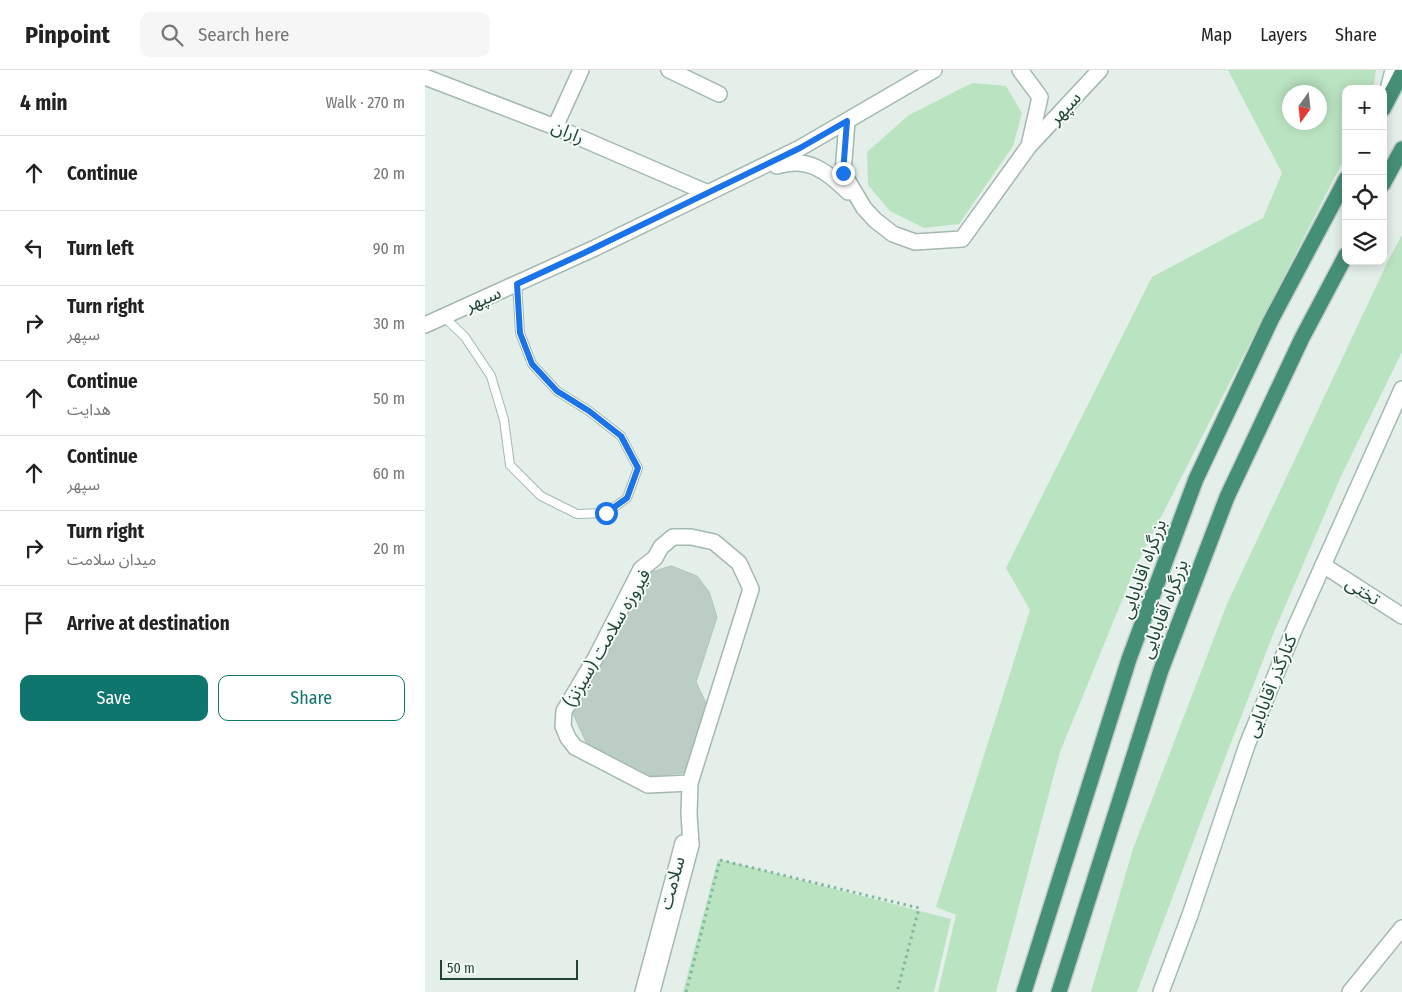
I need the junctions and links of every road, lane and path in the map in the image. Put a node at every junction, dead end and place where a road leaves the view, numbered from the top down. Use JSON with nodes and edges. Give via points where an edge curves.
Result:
{"nodes":[{"id":1,"x":581,"y":70,"type":"edge"},
{"id":2,"x":669,"y":70,"type":"edge"},
{"id":3,"x":934,"y":70,"type":"edge"},
{"id":4,"x":1020,"y":70,"type":"edge"},
{"id":5,"x":1100,"y":70,"type":"edge"},
{"id":6,"x":1393,"y":70,"type":"edge"},
{"id":7,"x":1402,"y":73,"type":"edge"},
{"id":8,"x":425,"y":77,"type":"edge"},
{"id":9,"x":1387,"y":93,"type":"edge"},
{"id":10,"x":719,"y":94,"type":"dead end"},
{"id":11,"x":1387,"y":101,"type":"edge"},
{"id":12,"x":847,"y":121,"type":"junction"},
{"id":13,"x":555,"y":127,"type":"junction"},
{"id":14,"x":1029,"y":146,"type":"junction"},
{"id":15,"x":1402,"y":149,"type":"edge"},
{"id":16,"x":1387,"y":177,"type":"edge"},
{"id":17,"x":737,"y":179,"type":"junction"},
{"id":18,"x":1342,"y":187,"type":"edge"},
{"id":19,"x":709,"y":193,"type":"junction"},
{"id":20,"x":864,"y":208,"type":"junction"},
{"id":21,"x":1342,"y":263,"type":"edge"},
{"id":22,"x":517,"y":284,"type":"junction"},
{"id":23,"x":444,"y":317,"type":"junction"},
{"id":24,"x":425,"y":325,"type":"edge"},
{"id":25,"x":1402,"y":389,"type":"edge"},
{"id":26,"x":1323,"y":565,"type":"junction"},
{"id":27,"x":1402,"y":616,"type":"edge"},
{"id":28,"x":690,"y":783,"type":"junction"},
{"id":29,"x":687,"y":844,"type":"junction"},
{"id":30,"x":1402,"y":928,"type":"edge"},
{"id":31,"x":643,"y":992,"type":"edge"},
{"id":32,"x":651,"y":992,"type":"edge"},
{"id":33,"x":686,"y":992,"type":"edge"},
{"id":34,"x":897,"y":992,"type":"edge"},
{"id":35,"x":1023,"y":992,"type":"edge"},
{"id":36,"x":1059,"y":992,"type":"edge"},
{"id":37,"x":1161,"y":992,"type":"edge"},
{"id":38,"x":1350,"y":992,"type":"edge"}],
"edges":[{"from":1,"to":13,"type":"street"},
{"from":2,"to":10,"type":"street"},
{"from":3,"to":12,"type":"street"},
{"from":4,"to":14,"type":"street","via":[[1040,97]]},
{"from":5,"to":14,"type":"street","name":"سپهر"},
{"from":6,"to":9,"type":"street"},
{"from":7,"to":11,"type":"highway"},
{"from":8,"to":13,"type":"street","name":"راران"},
{"from":12,"to":17,"type":"street"},
{"from":12,"to":20,"type":"street","via":[[843,173]]},
{"from":13,"to":19,"type":"street","name":"راران"},
{"from":14,"to":20,"type":"street","name":"سپهر","via":[[962,239],[915,242],[893,234]]},
{"from":15,"to":16,"type":"highway"},
{"from":17,"to":19,"type":"street"},
{"from":17,"to":20,"type":"street","via":[[790,162],[813,165],[833,176]]},
{"from":18,"to":35,"type":"highway","name":"بزرگراه اقابابایی","via":[[1271,320],[1196,479],[1129,659]]},
{"from":19,"to":22,"type":"street","name":"سپهر"},
{"from":21,"to":36,"type":"highway","name":"بزرگراه آقابابایی","via":[[1302,338],[1227,497],[1161,670]]},
{"from":22,"to":23,"type":"street","name":"سپهر"},
{"from":22,"to":23,"type":"lane","via":[[520,333],[532,364],[557,391],[621,436],[638,468],[627,498],[606,513],[577,514],[541,496],[510,465],[505,420],[491,376],[465,337]]},
{"from":23,"to":24,"type":"street","name":"سپهر"},
{"from":25,"to":26,"type":"street","name":"کنارگذر آقابابایی"},
{"from":26,"to":27,"type":"street","name":"تختی"},
{"from":26,"to":37,"type":"street","name":"کنارگذر آقابابایی","via":[[1247,745]]},
{"from":28,"to":28,"type":"street","name":"فیروزه سلامت (سیزنز)","via":[[751,589],[739,563],[714,542],[673,537],[641,569],[564,711],[563,726],[575,747],[648,785]]},
{"from":28,"to":29,"type":"street","name":"فیروزه سلامت (سیزنز)"},
{"from":29,"to":31,"type":"street","name":"سلامت"},
{"from":29,"to":32,"type":"street","name":"سلامت"},
{"from":30,"to":38,"type":"street"},
{"from":33,"to":34,"type":"path","via":[[720,860],[919,908]]}]}
